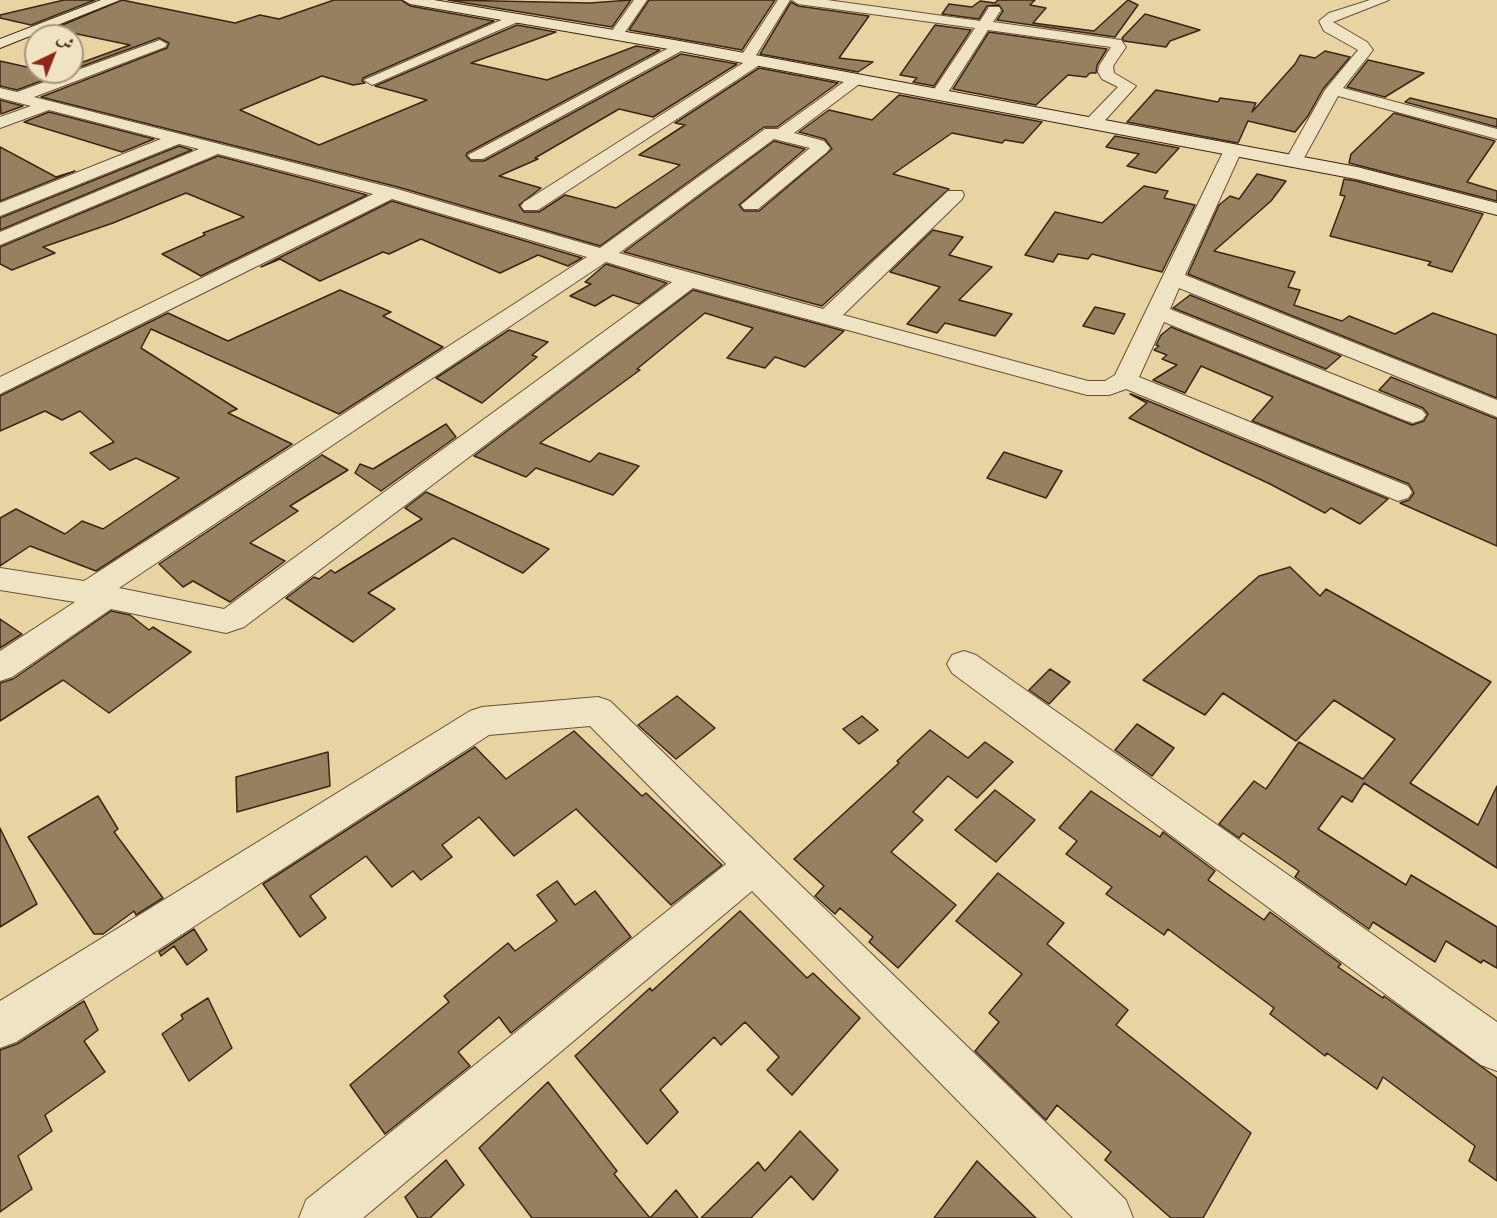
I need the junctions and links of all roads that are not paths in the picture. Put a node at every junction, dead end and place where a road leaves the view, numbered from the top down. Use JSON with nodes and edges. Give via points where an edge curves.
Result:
{"nodes":[{"id":1,"x":113,"y":0,"type":"edge"},
{"id":2,"x":410,"y":0,"type":"edge"},
{"id":3,"x":641,"y":0,"type":"edge"},
{"id":4,"x":784,"y":0,"type":"edge"},
{"id":5,"x":798,"y":0,"type":"edge"},
{"id":6,"x":1383,"y":0,"type":"edge"},
{"id":7,"x":996,"y":7,"type":"dead end"},
{"id":8,"x":511,"y":13,"type":"junction"},
{"id":9,"x":982,"y":25,"type":"junction"},
{"id":10,"x":616,"y":35,"type":"junction"},
{"id":11,"x":1,"y":43,"type":"edge"},
{"id":12,"x":159,"y":44,"type":"dead end"},
{"id":13,"x":680,"y":46,"type":"junction"},
{"id":14,"x":751,"y":60,"type":"junction"},
{"id":15,"x":857,"y":79,"type":"junction"},
{"id":16,"x":372,"y":80,"type":"dead end"},
{"id":17,"x":1333,"y":90,"type":"junction"},
{"id":18,"x":939,"y":94,"type":"junction"},
{"id":19,"x":10,"y":95,"type":"edge"},
{"id":20,"x":48,"y":105,"type":"junction"},
{"id":21,"x":0,"y":123,"type":"edge"},
{"id":22,"x":1093,"y":123,"type":"junction"},
{"id":23,"x":1497,"y":134,"type":"edge"},
{"id":24,"x":782,"y":135,"type":"junction"},
{"id":25,"x":177,"y":139,"type":"junction"},
{"id":26,"x":218,"y":148,"type":"junction"},
{"id":27,"x":1233,"y":150,"type":"junction"},
{"id":28,"x":477,"y":154,"type":"dead end"},
{"id":29,"x":1294,"y":161,"type":"junction"},
{"id":30,"x":390,"y":194,"type":"junction"},
{"id":31,"x":955,"y":195,"type":"dead end"},
{"id":32,"x":751,"y":205,"type":"dead end"},
{"id":33,"x":531,"y":206,"type":"dead end"},
{"id":34,"x":1497,"y":209,"type":"edge"},
{"id":35,"x":0,"y":210,"type":"edge"},
{"id":36,"x":0,"y":239,"type":"edge"},
{"id":37,"x":605,"y":254,"type":"junction"},
{"id":38,"x":1173,"y":278,"type":"junction"},
{"id":39,"x":689,"y":280,"type":"junction"},
{"id":40,"x":1156,"y":311,"type":"junction"},
{"id":41,"x":828,"y":318,"type":"junction"},
{"id":42,"x":1125,"y":380,"type":"junction"},
{"id":43,"x":0,"y":387,"type":"edge"},
{"id":44,"x":1497,"y":409,"type":"edge"},
{"id":45,"x":1413,"y":415,"type":"dead end"},
{"id":46,"x":1398,"y":492,"type":"dead end"},
{"id":47,"x":0,"y":579,"type":"edge"},
{"id":48,"x":98,"y":595,"type":"junction"},
{"id":49,"x":964,"y":664,"type":"dead end"},
{"id":50,"x":0,"y":668,"type":"edge"},
{"id":51,"x":753,"y":866,"type":"junction"},
{"id":52,"x":0,"y":1026,"type":"edge"},
{"id":53,"x":1497,"y":1049,"type":"edge"},
{"id":54,"x":324,"y":1218,"type":"edge"},
{"id":55,"x":1108,"y":1218,"type":"edge"}],
"edges":[{"from":1,"to":11,"type":"street"},
{"from":2,"to":8,"type":"street"},
{"from":3,"to":10,"type":"street"},
{"from":4,"to":14,"type":"street"},
{"from":5,"to":9,"type":"street"},
{"from":6,"to":17,"type":"street","via":[[1326,21],[1329,28],[1365,48]]},
{"from":7,"to":9,"type":"street"},
{"from":8,"to":10,"type":"street"},
{"from":8,"to":16,"type":"street"},
{"from":9,"to":18,"type":"street"},
{"from":9,"to":22,"type":"street","via":[[1116,43],[1119,47],[1112,55],[1107,76],[1128,86]]},
{"from":10,"to":13,"type":"street"},
{"from":12,"to":19,"type":"street"},
{"from":13,"to":14,"type":"street"},
{"from":13,"to":28,"type":"street"},
{"from":14,"to":15,"type":"street"},
{"from":14,"to":33,"type":"street"},
{"from":15,"to":18,"type":"street"},
{"from":15,"to":24,"type":"street"},
{"from":17,"to":23,"type":"street"},
{"from":17,"to":29,"type":"street"},
{"from":18,"to":22,"type":"street"},
{"from":19,"to":20,"type":"street"},
{"from":20,"to":21,"type":"street"},
{"from":20,"to":25,"type":"street"},
{"from":22,"to":27,"type":"street"},
{"from":24,"to":32,"type":"street","via":[[821,148]]},
{"from":24,"to":37,"type":"street","via":[[771,133]]},
{"from":25,"to":26,"type":"street"},
{"from":25,"to":35,"type":"street"},
{"from":26,"to":30,"type":"street"},
{"from":26,"to":36,"type":"street"},
{"from":27,"to":29,"type":"street"},
{"from":27,"to":38,"type":"street"},
{"from":29,"to":34,"type":"street"},
{"from":30,"to":37,"type":"street"},
{"from":30,"to":43,"type":"street"},
{"from":31,"to":41,"type":"street"},
{"from":37,"to":39,"type":"street"},
{"from":37,"to":48,"type":"street"},
{"from":38,"to":40,"type":"street"},
{"from":38,"to":44,"type":"street"},
{"from":39,"to":41,"type":"street"},
{"from":39,"to":48,"type":"street","via":[[233,619],[226,621]]},
{"from":40,"to":42,"type":"street"},
{"from":40,"to":45,"type":"street"},
{"from":41,"to":42,"type":"street","via":[[1087,388],[1109,388]]},
{"from":42,"to":46,"type":"street"},
{"from":47,"to":48,"type":"street"},
{"from":48,"to":50,"type":"street"},
{"from":49,"to":53,"type":"street"},
{"from":51,"to":52,"type":"street","via":[[598,711],[482,721]]},
{"from":51,"to":54,"type":"street"},
{"from":51,"to":55,"type":"street"}]}
